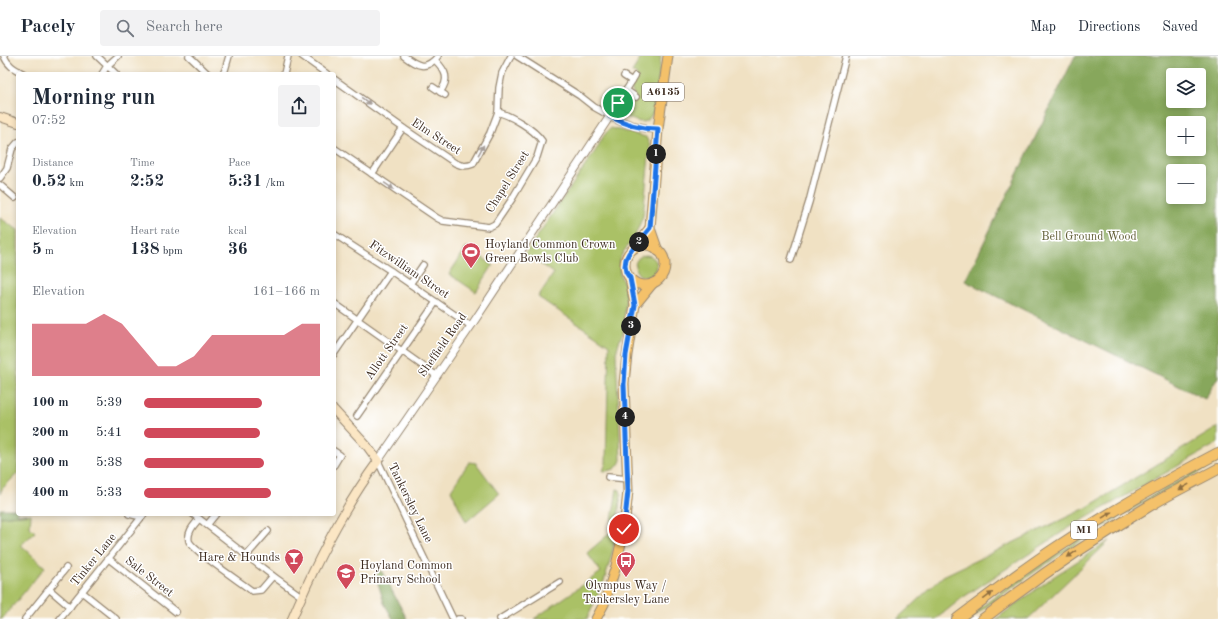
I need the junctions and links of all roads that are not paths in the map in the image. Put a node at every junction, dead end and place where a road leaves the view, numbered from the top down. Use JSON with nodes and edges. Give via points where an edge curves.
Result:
{"nodes":[{"id":1,"x":4,"y":56,"type":"edge"},
{"id":2,"x":97,"y":56,"type":"edge"},
{"id":3,"x":118,"y":56,"type":"edge"},
{"id":4,"x":189,"y":56,"type":"edge"},
{"id":5,"x":228,"y":56,"type":"edge"},
{"id":6,"x":288,"y":56,"type":"edge"},
{"id":7,"x":302,"y":56,"type":"edge"},
{"id":8,"x":404,"y":56,"type":"edge"},
{"id":9,"x":511,"y":56,"type":"edge"},
{"id":10,"x":517,"y":56,"type":"edge"},
{"id":11,"x":668,"y":56,"type":"edge"},
{"id":12,"x":846,"y":56,"type":"edge"},
{"id":13,"x":437,"y":58,"type":"edge"},
{"id":14,"x":107,"y":66,"type":"junction"},
{"id":15,"x":20,"y":72,"type":"edge"},
{"id":16,"x":103,"y":72,"type":"edge"},
{"id":17,"x":114,"y":72,"type":"edge"},
{"id":18,"x":206,"y":72,"type":"edge"},
{"id":19,"x":224,"y":72,"type":"edge"},
{"id":20,"x":284,"y":72,"type":"edge"},
{"id":21,"x":324,"y":72,"type":"edge"},
{"id":22,"x":624,"y":76,"type":"dead end"},
{"id":23,"x":336,"y":80,"type":"edge"},
{"id":24,"x":433,"y":86,"type":"dead end"},
{"id":25,"x":626,"y":90,"type":"junction"},
{"id":26,"x":636,"y":97,"type":"dead end"},
{"id":27,"x":498,"y":112,"type":"junction"},
{"id":28,"x":610,"y":116,"type":"junction"},
{"id":29,"x":0,"y":117,"type":"edge"},
{"id":30,"x":16,"y":122,"type":"edge"},
{"id":31,"x":403,"y":128,"type":"junction"},
{"id":32,"x":658,"y":129,"type":"junction"},
{"id":33,"x":16,"y":144,"type":"edge"},
{"id":34,"x":336,"y":149,"type":"edge"},
{"id":35,"x":372,"y":174,"type":"junction"},
{"id":36,"x":0,"y":178,"type":"edge"},
{"id":37,"x":0,"y":185,"type":"edge"},
{"id":38,"x":15,"y":198,"type":"dead end"},
{"id":39,"x":650,"y":228,"type":"junction"},
{"id":40,"x":336,"y":235,"type":"edge"},
{"id":41,"x":634,"y":248,"type":"junction"},
{"id":42,"x":658,"y":251,"type":"junction"},
{"id":43,"x":791,"y":260,"type":"dead end"},
{"id":44,"x":423,"y":265,"type":"dead end"},
{"id":45,"x":391,"y":271,"type":"junction"},
{"id":46,"x":630,"y":278,"type":"junction"},
{"id":47,"x":653,"y":282,"type":"junction"},
{"id":48,"x":410,"y":284,"type":"junction"},
{"id":49,"x":436,"y":302,"type":"junction"},
{"id":50,"x":336,"y":304,"type":"edge"},
{"id":51,"x":635,"y":305,"type":"junction"},
{"id":52,"x":357,"y":319,"type":"junction"},
{"id":53,"x":471,"y":326,"type":"junction"},
{"id":54,"x":336,"y":351,"type":"edge"},
{"id":55,"x":401,"y":351,"type":"junction"},
{"id":56,"x":437,"y":376,"type":"junction"},
{"id":57,"x":336,"y":414,"type":"edge"},
{"id":58,"x":357,"y":416,"type":"dead end"},
{"id":59,"x":336,"y":452,"type":"edge"},
{"id":60,"x":1218,"y":453,"type":"edge"},
{"id":61,"x":336,"y":461,"type":"edge"},
{"id":62,"x":378,"y":461,"type":"junction"},
{"id":63,"x":1218,"y":469,"type":"edge"},
{"id":64,"x":608,"y":477,"type":"dead end"},
{"id":65,"x":628,"y":479,"type":"junction"},
{"id":66,"x":143,"y":516,"type":"edge"},
{"id":67,"x":195,"y":516,"type":"edge"},
{"id":68,"x":215,"y":516,"type":"edge"},
{"id":69,"x":199,"y":519,"type":"junction"},
{"id":70,"x":208,"y":525,"type":"junction"},
{"id":71,"x":268,"y":531,"type":"dead end"},
{"id":72,"x":247,"y":556,"type":"junction"},
{"id":73,"x":109,"y":559,"type":"junction"},
{"id":74,"x":66,"y":568,"type":"dead end"},
{"id":75,"x":273,"y":576,"type":"junction"},
{"id":76,"x":560,"y":582,"type":"dead end"},
{"id":77,"x":49,"y":589,"type":"junction"},
{"id":78,"x":82,"y":592,"type":"junction"},
{"id":79,"x":301,"y":596,"type":"junction"},
{"id":80,"x":70,"y":607,"type":"junction"},
{"id":81,"x":176,"y":612,"type":"dead end"},
{"id":82,"x":24,"y":619,"type":"edge"},
{"id":83,"x":60,"y":619,"type":"edge"},
{"id":84,"x":116,"y":619,"type":"edge"},
{"id":85,"x":292,"y":619,"type":"edge"},
{"id":86,"x":453,"y":619,"type":"edge"},
{"id":87,"x":458,"y":619,"type":"edge"},
{"id":88,"x":461,"y":619,"type":"edge"},
{"id":89,"x":500,"y":619,"type":"edge"},
{"id":90,"x":596,"y":619,"type":"edge"},
{"id":91,"x":957,"y":619,"type":"edge"},
{"id":92,"x":983,"y":619,"type":"edge"}],
"edges":[{"from":1,"to":15,"type":"street","via":[[6,62]]},
{"from":2,"to":14,"type":"street"},
{"from":3,"to":14,"type":"street"},
{"from":4,"to":18,"type":"street"},
{"from":5,"to":19,"type":"street"},
{"from":6,"to":20,"type":"street"},
{"from":7,"to":21,"type":"street"},
{"from":8,"to":13,"type":"street","via":[[419,66],[427,65]]},
{"from":9,"to":27,"type":"street","name":"Elm Street","via":[[502,73]]},
{"from":10,"to":28,"type":"street"},
{"from":11,"to":32,"type":"main road","number":"A6135"},
{"from":12,"to":43,"type":"street","via":[[809,202]]},
{"from":13,"to":24,"type":"street","via":[[446,76],[442,94]]},
{"from":14,"to":16,"type":"street"},
{"from":14,"to":17,"type":"street"},
{"from":22,"to":25,"type":"street","name":"Sheffield Road","via":[[633,78]]},
{"from":23,"to":31,"type":"street","name":"Elm Street","one_way":true},
{"from":25,"to":26,"type":"street"},
{"from":25,"to":28,"type":"street","name":"Sheffield Road"},
{"from":31,"to":27,"type":"street","name":"Elm Street","one_way":true,"via":[[455,163],[468,166],[473,164],[483,147]]},
{"from":35,"to":27,"type":"street","name":"Chapel Street","one_way":true,"via":[[436,218],[489,227],[495,224],[512,199],[538,156],[542,141],[527,127]]},
{"from":28,"to":32,"type":"street","via":[[636,127]]},
{"from":28,"to":53,"type":"street","name":"Sheffield Road"},
{"from":29,"to":30,"type":"main road"},
{"from":31,"to":35,"type":"street"},
{"from":32,"to":39,"type":"main road","number":"A6135"},
{"from":33,"to":36,"type":"street","via":[[12,148],[7,168]]},
{"from":34,"to":35,"type":"street","name":"Chapel Street"},
{"from":37,"to":38,"type":"street"},
{"from":39,"to":41,"type":"main road","number":"A6135"},
{"from":39,"to":42,"type":"main road","number":"A6135"},
{"from":40,"to":45,"type":"street","name":"Fitzwilliam Street"},
{"from":41,"to":42,"type":"main road","via":[[647,245]]},
{"from":41,"to":46,"type":"main road","number":"A6135","via":[[626,259],[625,266]]},
{"from":42,"to":47,"type":"main road","number":"A6135","via":[[664,268],[662,274]]},
{"from":44,"to":48,"type":"street"},
{"from":45,"to":48,"type":"street","name":"Fitzwilliam Street"},
{"from":45,"to":52,"type":"street"},
{"from":46,"to":47,"type":"main road","via":[[641,284]]},
{"from":46,"to":51,"type":"main road","number":"A6135"},
{"from":47,"to":51,"type":"main road","number":"A6135"},
{"from":48,"to":49,"type":"street","name":"Fitzwilliam Street"},
{"from":49,"to":53,"type":"street","name":"Fitzwilliam Street"},
{"from":49,"to":55,"type":"street","name":"Allott Street"},
{"from":50,"to":52,"type":"street"},
{"from":51,"to":65,"type":"main road","number":"A6135","via":[[626,355],[624,384]]},
{"from":52,"to":54,"type":"street"},
{"from":52,"to":55,"type":"street"},
{"from":53,"to":56,"type":"street","name":"Sheffield Road"},
{"from":55,"to":56,"type":"street"},
{"from":55,"to":58,"type":"street","name":"Allott Street"},
{"from":56,"to":62,"type":"street","name":"Sheffield Road"},
{"from":57,"to":62,"type":"main road"},
{"from":59,"to":61,"type":"street","via":[[340,455]]},
{"from":91,"to":60,"type":"highway","number":"M1","one_way":true,"via":[[1063,543],[1136,498]]},
{"from":62,"to":79,"type":"main road","name":"Sheffield Road","via":[[337,525]]},
{"from":62,"to":86,"type":"street","name":"Tankersley Lane"},
{"from":63,"to":92,"type":"highway","number":"M1","one_way":true,"via":[[1147,508],[1076,552]]},
{"from":64,"to":65,"type":"street"},
{"from":65,"to":90,"type":"main road","number":"A6135","via":[[624,529],[616,566],[604,604]]},
{"from":66,"to":73,"type":"street","name":"Tinker Lane"},
{"from":67,"to":69,"type":"street"},
{"from":68,"to":70,"type":"street"},
{"from":69,"to":70,"type":"street"},
{"from":69,"to":75,"type":"street","via":[[189,536],[190,542],[199,552],[252,591],[261,590]]},
{"from":70,"to":72,"type":"street"},
{"from":71,"to":72,"type":"street"},
{"from":72,"to":75,"type":"street"},
{"from":73,"to":78,"type":"street","name":"Tinker Lane"},
{"from":73,"to":81,"type":"street","name":"Sale Street"},
{"from":74,"to":77,"type":"street"},
{"from":75,"to":79,"type":"street"},
{"from":76,"to":89,"type":"street"},
{"from":77,"to":80,"type":"street"},
{"from":77,"to":82,"type":"street"},
{"from":78,"to":80,"type":"street","name":"Tinker Lane"},
{"from":78,"to":84,"type":"street"},
{"from":79,"to":85,"type":"main road","name":"Sheffield Road"},
{"from":80,"to":83,"type":"street","name":"Tinker Lane"},
{"from":87,"to":88,"type":"street"}]}
